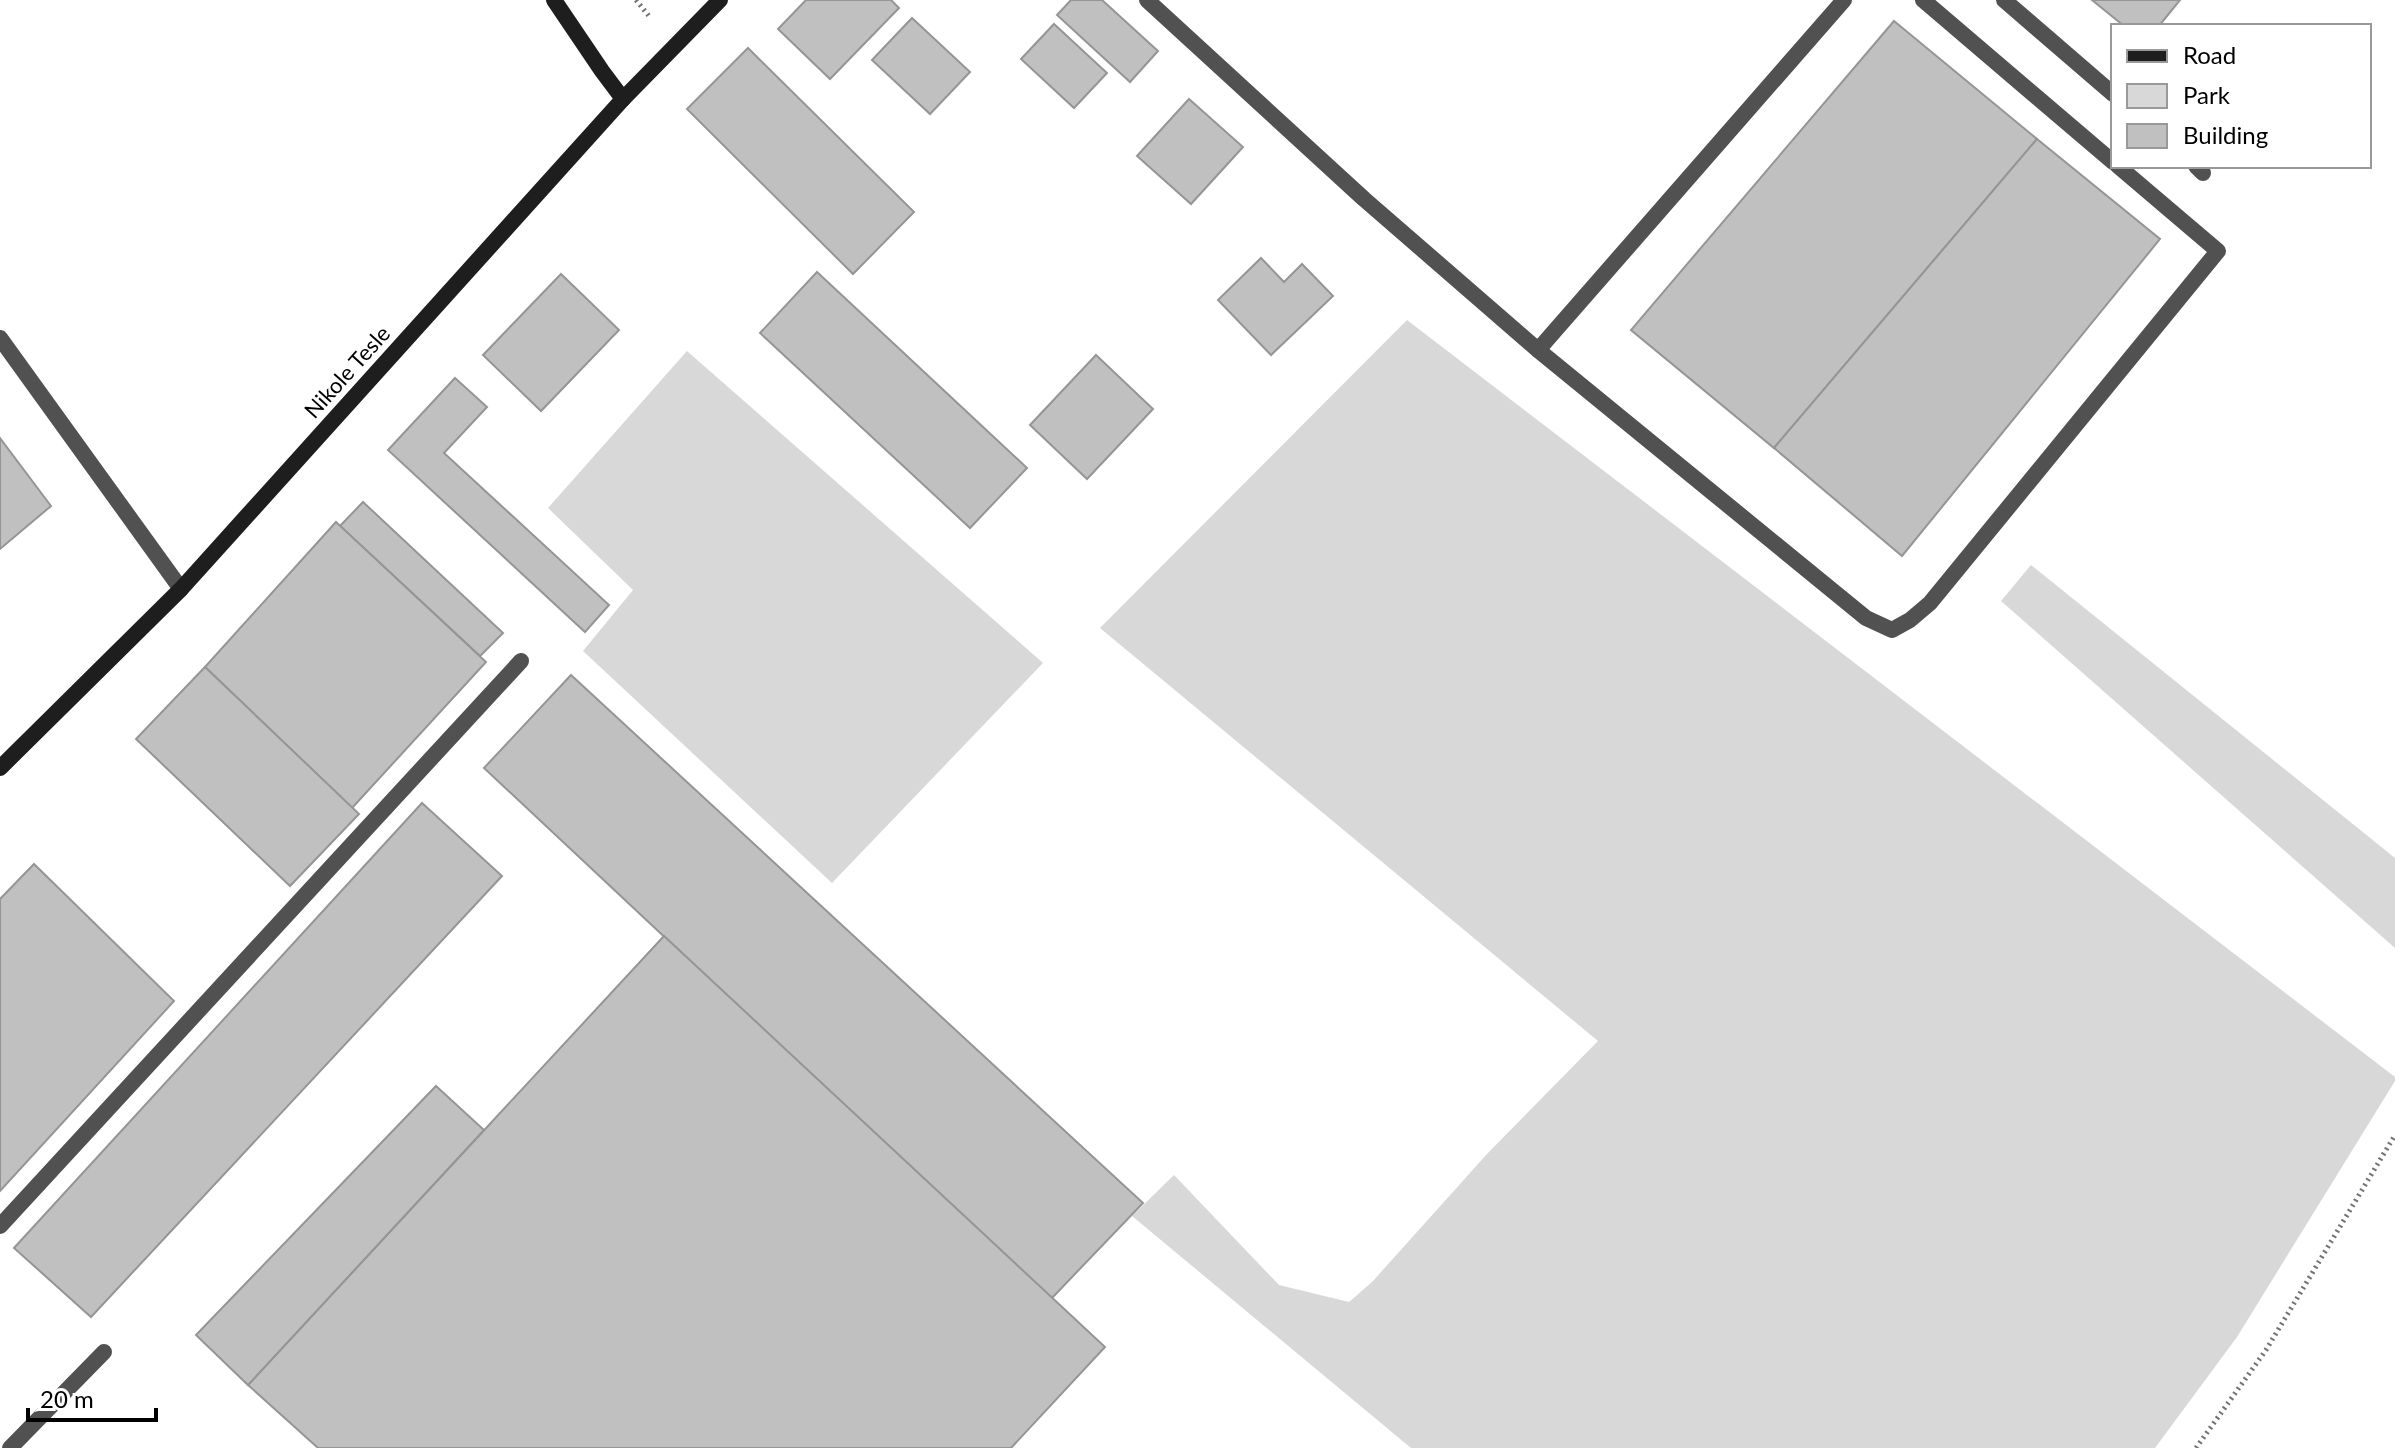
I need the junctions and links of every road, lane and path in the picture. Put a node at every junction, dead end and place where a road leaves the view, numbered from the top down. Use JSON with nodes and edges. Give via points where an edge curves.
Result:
{"nodes":[{"id":1,"x":554,"y":0,"type":"edge"},
{"id":2,"x":636,"y":0,"type":"edge"},
{"id":3,"x":720,"y":0,"type":"edge"},
{"id":4,"x":1147,"y":0,"type":"edge"},
{"id":5,"x":1844,"y":0,"type":"edge"},
{"id":6,"x":1923,"y":0,"type":"edge"},
{"id":7,"x":2004,"y":0,"type":"edge"},
{"id":8,"x":649,"y":16,"type":"dead end"},
{"id":9,"x":2111,"y":92,"type":"edge"},
{"id":10,"x":623,"y":99,"type":"junction"},
{"id":11,"x":2111,"y":160,"type":"edge"},
{"id":12,"x":2120,"y":168,"type":"edge"},
{"id":13,"x":0,"y":338,"type":"edge"},
{"id":14,"x":1538,"y":350,"type":"junction"},
{"id":15,"x":181,"y":589,"type":"junction"},
{"id":16,"x":521,"y":661,"type":"dead end"},
{"id":17,"x":0,"y":768,"type":"edge"},
{"id":18,"x":2395,"y":1135,"type":"edge"},
{"id":19,"x":0,"y":1226,"type":"edge"},
{"id":20,"x":104,"y":1352,"type":"dead end"},
{"id":21,"x":10,"y":1448,"type":"edge"},
{"id":22,"x":2196,"y":1448,"type":"edge"}],
"edges":[{"from":1,"to":10,"type":"street"},
{"from":2,"to":8,"type":"path"},
{"from":3,"to":10,"type":"street","name":"Nikole Tesle"},
{"from":4,"to":14,"type":"lane"},
{"from":5,"to":14,"type":"lane"},
{"from":6,"to":11,"type":"lane"},
{"from":7,"to":9,"type":"lane"},
{"from":10,"to":15,"type":"street","name":"Nikole Tesle"},
{"from":12,"to":14,"type":"lane","via":[[2218,251],[1930,603],[1892,630],[1866,618]]},
{"from":13,"to":15,"type":"lane"},
{"from":15,"to":17,"type":"street","name":"Nikole Tesle"},
{"from":16,"to":19,"type":"lane"},
{"from":18,"to":22,"type":"path","via":[[2266,1350]]},
{"from":20,"to":21,"type":"lane"}]}
